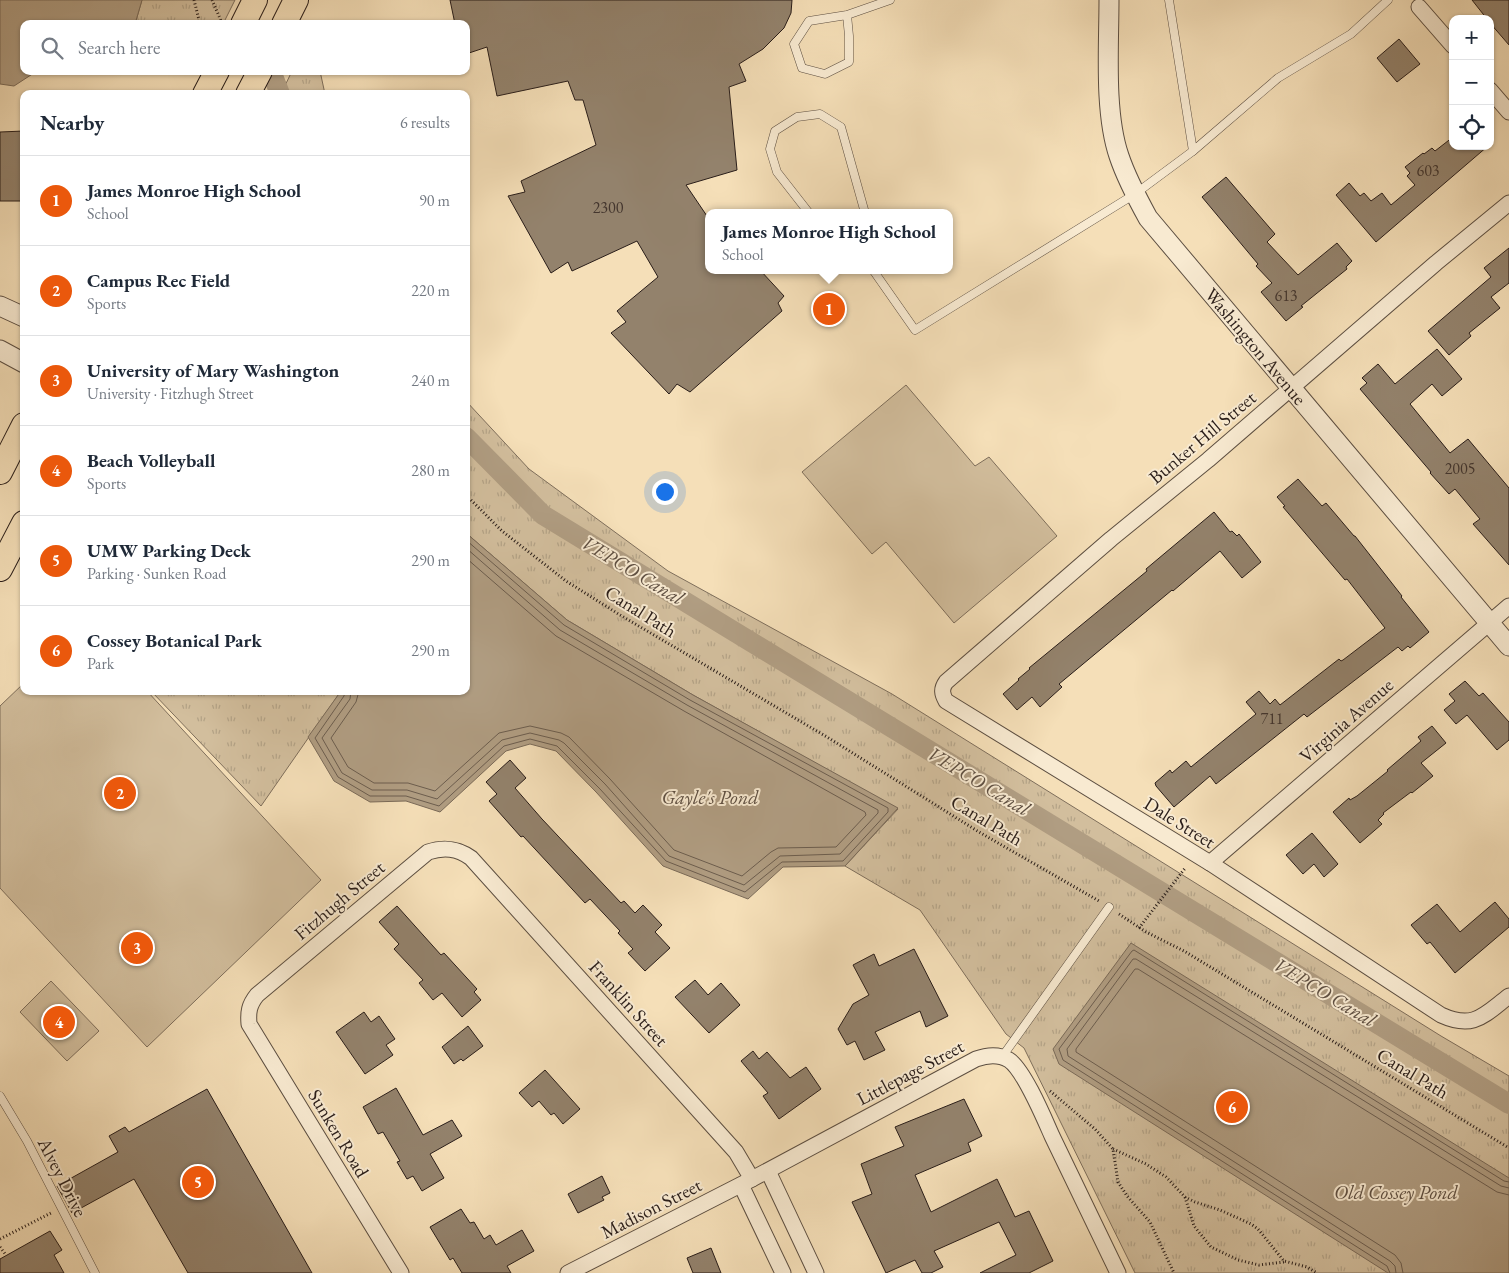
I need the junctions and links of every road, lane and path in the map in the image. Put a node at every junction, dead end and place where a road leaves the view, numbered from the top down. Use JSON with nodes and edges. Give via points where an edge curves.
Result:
{"nodes":[{"id":1,"x":194,"y":0,"type":"edge"},
{"id":2,"x":212,"y":0,"type":"edge"},
{"id":3,"x":255,"y":0,"type":"edge"},
{"id":4,"x":296,"y":0,"type":"edge"},
{"id":5,"x":890,"y":0,"type":"edge"},
{"id":6,"x":1109,"y":0,"type":"edge"},
{"id":7,"x":1169,"y":0,"type":"edge"},
{"id":8,"x":1388,"y":0,"type":"edge"},
{"id":9,"x":1419,"y":7,"type":"dead end"},
{"id":10,"x":847,"y":15,"type":"junction"},
{"id":11,"x":199,"y":20,"type":"edge"},
{"id":12,"x":220,"y":20,"type":"edge"},
{"id":13,"x":245,"y":20,"type":"edge"},
{"id":14,"x":286,"y":20,"type":"edge"},
{"id":15,"x":1449,"y":41,"type":"edge"},
{"id":16,"x":215,"y":75,"type":"edge"},
{"id":17,"x":258,"y":75,"type":"edge"},
{"id":18,"x":207,"y":90,"type":"edge"},
{"id":19,"x":250,"y":90,"type":"edge"},
{"id":20,"x":1494,"y":95,"type":"edge"},
{"id":21,"x":1509,"y":112,"type":"edge"},
{"id":22,"x":1193,"y":151,"type":"junction"},
{"id":23,"x":1136,"y":194,"type":"junction"},
{"id":24,"x":1509,"y":202,"type":"edge"},
{"id":25,"x":806,"y":209,"type":"edge"},
{"id":26,"x":864,"y":209,"type":"edge"},
{"id":27,"x":876,"y":274,"type":"edge"},
{"id":28,"x":0,"y":306,"type":"edge"},
{"id":29,"x":20,"y":315,"type":"edge"},
{"id":30,"x":0,"y":350,"type":"edge"},
{"id":31,"x":20,"y":360,"type":"edge"},
{"id":32,"x":1290,"y":388,"type":"junction"},
{"id":33,"x":20,"y":433,"type":"edge"},
{"id":34,"x":0,"y":472,"type":"edge"},
{"id":35,"x":470,"y":499,"type":"edge"},
{"id":36,"x":20,"y":531,"type":"edge"},
{"id":37,"x":0,"y":570,"type":"edge"},
{"id":38,"x":1035,"y":605,"type":"joint"},
{"id":39,"x":1509,"y":606,"type":"edge"},
{"id":40,"x":1489,"y":623,"type":"junction"},
{"id":41,"x":1509,"y":646,"type":"edge"},
{"id":42,"x":1195,"y":854,"type":"junction"},
{"id":43,"x":471,"y":858,"type":"joint"},
{"id":44,"x":1210,"y":863,"type":"junction"},
{"id":45,"x":1109,"y":907,"type":"junction"},
{"id":46,"x":1139,"y":928,"type":"junction"},
{"id":47,"x":1509,"y":996,"type":"edge"},
{"id":48,"x":248,"y":1013,"type":"joint"},
{"id":49,"x":1002,"y":1058,"type":"junction"},
{"id":50,"x":1027,"y":1085,"type":"junction"},
{"id":51,"x":0,"y":1096,"type":"edge"},
{"id":52,"x":1509,"y":1148,"type":"edge"},
{"id":53,"x":1113,"y":1149,"type":"junction"},
{"id":54,"x":768,"y":1171,"type":"junction"},
{"id":55,"x":747,"y":1182,"type":"junction"},
{"id":56,"x":1185,"y":1196,"type":"junction"},
{"id":57,"x":60,"y":1208,"type":"junction"},
{"id":58,"x":0,"y":1238,"type":"edge"},
{"id":59,"x":0,"y":1247,"type":"edge"},
{"id":60,"x":6,"y":1255,"type":"dead end"},
{"id":61,"x":1284,"y":1262,"type":"junction"},
{"id":62,"x":95,"y":1273,"type":"edge"},
{"id":63,"x":400,"y":1273,"type":"edge"},
{"id":64,"x":568,"y":1273,"type":"edge"},
{"id":65,"x":783,"y":1273,"type":"edge"},
{"id":66,"x":816,"y":1273,"type":"edge"},
{"id":67,"x":1118,"y":1273,"type":"edge"},
{"id":68,"x":1174,"y":1273,"type":"edge"},
{"id":69,"x":1317,"y":1273,"type":"edge"}],
"edges":[{"from":1,"to":11,"type":"path"},
{"from":2,"to":12,"type":"path"},
{"from":3,"to":13,"type":"main road"},
{"from":4,"to":14,"type":"main road"},
{"from":5,"to":10,"type":"lane"},
{"from":6,"to":23,"type":"street","name":"Washington Avenue","via":[[1112,124],[1118,155]]},
{"from":7,"to":22,"type":"lane"},
{"from":8,"to":22,"type":"lane","via":[[1351,34],[1278,78]]},
{"from":9,"to":15,"type":"street"},
{"from":10,"to":10,"type":"lane","via":[[809,21],[794,44],[802,68],[824,74],[849,62]]},
{"from":16,"to":18,"type":"main road"},
{"from":17,"to":19,"type":"main road"},
{"from":20,"to":21,"type":"street"},
{"from":22,"to":23,"type":"lane"},
{"from":23,"to":27,"type":"lane","via":[[915,330]]},
{"from":23,"to":32,"type":"street","name":"Washington Avenue","via":[[1148,218]]},
{"from":24,"to":32,"type":"street","name":"Bunker Hill Street"},
{"from":25,"to":26,"type":"lane","via":[[777,172],[770,149],[775,130],[797,117],[820,114],[841,127]]},
{"from":28,"to":29,"type":"street"},
{"from":30,"to":31,"type":"street"},
{"from":32,"to":38,"type":"street","name":"Bunker Hill Street"},
{"from":32,"to":40,"type":"street","name":"Washington Avenue"},
{"from":33,"to":34,"type":"main road"},
{"from":35,"to":45,"type":"path","name":"Canal Path","via":[[502,531],[566,580],[620,615]]},
{"from":36,"to":37,"type":"main road"},
{"from":38,"to":42,"type":"street","name":"Dale Street","via":[[946,682],[942,695],[946,701]]},
{"from":39,"to":40,"type":"street","name":"Virginia Avenue"},
{"from":40,"to":41,"type":"street","name":"Washington Avenue"},
{"from":40,"to":44,"type":"street","name":"Virginia Avenue"},
{"from":42,"to":44,"type":"street","name":"Dale Street"},
{"from":42,"to":46,"type":"path"},
{"from":43,"to":48,"type":"street","name":"Fitzhugh Street","via":[[452,849],[428,852],[257,995]]},
{"from":43,"to":55,"type":"street","name":"Franklin Street","via":[[736,1152]]},
{"from":44,"to":47,"type":"street","name":"Dale Street","via":[[1454,1021],[1480,1018]]},
{"from":45,"to":46,"type":"path","name":"Canal Path"},
{"from":45,"to":49,"type":"lane"},
{"from":46,"to":52,"type":"path","name":"Canal Path","via":[[1184,951]]},
{"from":48,"to":63,"type":"street","name":"Sunken Road","via":[[249,1024]]},
{"from":49,"to":50,"type":"street","via":[[1018,1068]]},
{"from":49,"to":54,"type":"street","name":"Littlepage Street","via":[[986,1056],[976,1059]]},
{"from":50,"to":53,"type":"path","via":[[1050,1091]]},
{"from":50,"to":67,"type":"street"},
{"from":51,"to":57,"type":"lane","name":"Alvey Drive","via":[[27,1141]]},
{"from":53,"to":56,"type":"path","via":[[1160,1173]]},
{"from":53,"to":68,"type":"path","via":[[1118,1182],[1150,1222]]},
{"from":54,"to":55,"type":"street","name":"Littlepage Street"},
{"from":54,"to":66,"type":"street"},
{"from":55,"to":64,"type":"street","name":"Madison Street"},
{"from":55,"to":65,"type":"street","name":"Franklin Street"},
{"from":56,"to":61,"type":"path","via":[[1251,1224]]},
{"from":56,"to":61,"type":"path","via":[[1194,1226],[1211,1247],[1238,1260],[1259,1265]]},
{"from":57,"to":58,"type":"path"},
{"from":57,"to":62,"type":"lane","name":"Alvey Drive"},
{"from":59,"to":60,"type":"path"},
{"from":61,"to":69,"type":"path"}]}
